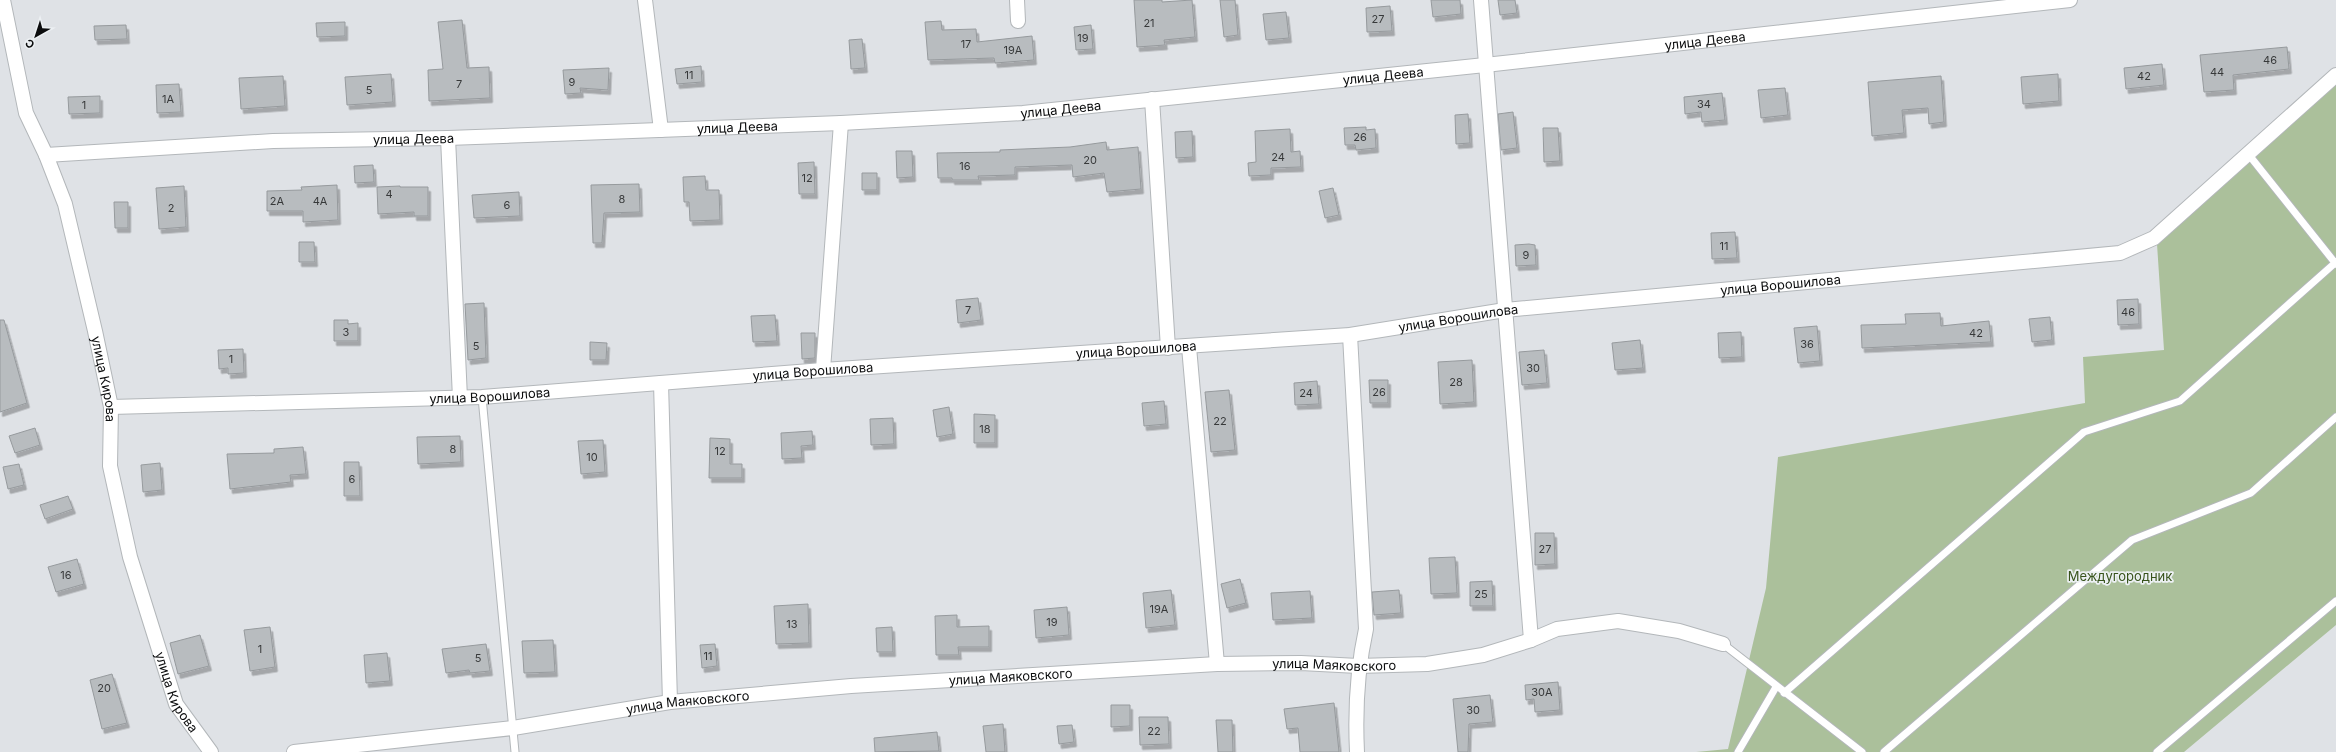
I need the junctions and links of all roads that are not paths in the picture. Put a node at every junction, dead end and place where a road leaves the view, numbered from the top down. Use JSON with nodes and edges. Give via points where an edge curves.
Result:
{"nodes":[{"id":1,"x":3,"y":0,"type":"edge"},
{"id":2,"x":645,"y":0,"type":"edge"},
{"id":3,"x":1017,"y":0,"type":"edge"},
{"id":4,"x":1481,"y":0,"type":"edge"},
{"id":5,"x":2070,"y":0,"type":"edge"},
{"id":6,"x":1018,"y":21,"type":"dead end"},
{"id":7,"x":1485,"y":65,"type":"junction"},
{"id":8,"x":2336,"y":75,"type":"edge"},
{"id":9,"x":1152,"y":99,"type":"junction"},
{"id":10,"x":841,"y":123,"type":"junction"},
{"id":11,"x":661,"y":130,"type":"junction"},
{"id":12,"x":448,"y":138,"type":"junction"},
{"id":13,"x":46,"y":154,"type":"junction"},
{"id":14,"x":2248,"y":155,"type":"junction"},
{"id":15,"x":2336,"y":263,"type":"edge"},
{"id":16,"x":1505,"y":310,"type":"junction"},
{"id":17,"x":1350,"y":335,"type":"junction"},
{"id":18,"x":1189,"y":347,"type":"junction"},
{"id":19,"x":1168,"y":348,"type":"junction"},
{"id":20,"x":823,"y":370,"type":"junction"},
{"id":21,"x":661,"y":383,"type":"junction"},
{"id":22,"x":482,"y":397,"type":"junction"},
{"id":23,"x":460,"y":398,"type":"junction"},
{"id":24,"x":111,"y":407,"type":"junction"},
{"id":25,"x":2336,"y":417,"type":"edge"},
{"id":26,"x":2336,"y":601,"type":"edge"},
{"id":27,"x":1531,"y":640,"type":"junction"},
{"id":28,"x":1723,"y":644,"type":"joint"},
{"id":29,"x":1217,"y":664,"type":"junction"},
{"id":30,"x":1358,"y":666,"type":"junction"},
{"id":31,"x":1776,"y":687,"type":"junction"},
{"id":32,"x":1784,"y":693,"type":"junction"},
{"id":33,"x":670,"y":702,"type":"junction"},
{"id":34,"x":513,"y":728,"type":"junction"},
{"id":35,"x":211,"y":752,"type":"edge"},
{"id":36,"x":294,"y":752,"type":"edge"},
{"id":37,"x":515,"y":752,"type":"edge"},
{"id":38,"x":1357,"y":752,"type":"edge"},
{"id":39,"x":1738,"y":752,"type":"edge"},
{"id":40,"x":1862,"y":752,"type":"edge"},
{"id":41,"x":1884,"y":752,"type":"edge"},
{"id":42,"x":2157,"y":752,"type":"edge"}],
"edges":[{"from":1,"to":13,"type":"street","name":"улица Кирова","via":[[26,113]]},
{"from":2,"to":11,"type":"street"},
{"from":3,"to":6,"type":"street"},
{"from":4,"to":7,"type":"street"},
{"from":5,"to":7,"type":"street","name":"улица Деева"},
{"from":7,"to":9,"type":"street","name":"улица Деева"},
{"from":7,"to":16,"type":"street"},
{"from":8,"to":14,"type":"street","name":"улица Ворошилова"},
{"from":9,"to":10,"type":"street","name":"улица Деева","via":[[1023,113]]},
{"from":9,"to":19,"type":"street"},
{"from":10,"to":11,"type":"street","name":"улица Деева"},
{"from":10,"to":20,"type":"street"},
{"from":11,"to":12,"type":"street","name":"улица Деева"},
{"from":12,"to":13,"type":"street","name":"улица Деева","via":[[273,141]]},
{"from":12,"to":23,"type":"street"},
{"from":13,"to":24,"type":"street","name":"улица Кирова","via":[[64,204]]},
{"from":14,"to":15,"type":"lane"},
{"from":14,"to":16,"type":"street","name":"улица Ворошилова","via":[[2154,238],[2120,253]]},
{"from":15,"to":32,"type":"lane","via":[[2180,401],[2084,432]]},
{"from":16,"to":17,"type":"street","name":"улица Ворошилова"},
{"from":16,"to":27,"type":"street"},
{"from":17,"to":18,"type":"street","name":"улица Ворошилова"},
{"from":17,"to":30,"type":"street","via":[[1366,629]]},
{"from":18,"to":19,"type":"street","name":"улица Ворошилова"},
{"from":18,"to":29,"type":"street"},
{"from":19,"to":20,"type":"street","name":"улица Ворошилова"},
{"from":20,"to":21,"type":"street","name":"улица Ворошилова"},
{"from":21,"to":22,"type":"street","name":"улица Ворошилова"},
{"from":21,"to":33,"type":"street"},
{"from":22,"to":23,"type":"street","name":"улица Ворошилова"},
{"from":22,"to":34,"type":"lane"},
{"from":23,"to":24,"type":"street","name":"улица Ворошилова"},
{"from":24,"to":35,"type":"street","name":"улица Кирова","via":[[110,466],[130,557],[176,704]]},
{"from":25,"to":41,"type":"lane","via":[[2251,493],[2132,540]]},
{"from":26,"to":42,"type":"lane"},
{"from":27,"to":28,"type":"street","name":"улица Маяковского","via":[[1557,629],[1618,621],[1679,631]]},
{"from":27,"to":30,"type":"street","name":"улица Маяковского","via":[[1476,656],[1427,664]]},
{"from":28,"to":31,"type":"lane"},
{"from":29,"to":30,"type":"street","name":"улица Маяковского","via":[[1301,663]]},
{"from":29,"to":33,"type":"street","name":"улица Маяковского","via":[[852,686]]},
{"from":30,"to":38,"type":"street"},
{"from":31,"to":32,"type":"lane"},
{"from":31,"to":39,"type":"lane"},
{"from":32,"to":40,"type":"lane"},
{"from":33,"to":34,"type":"street","name":"улица Маяковского"},
{"from":34,"to":36,"type":"street","name":"улица Маяковского"},
{"from":34,"to":37,"type":"lane"}]}
